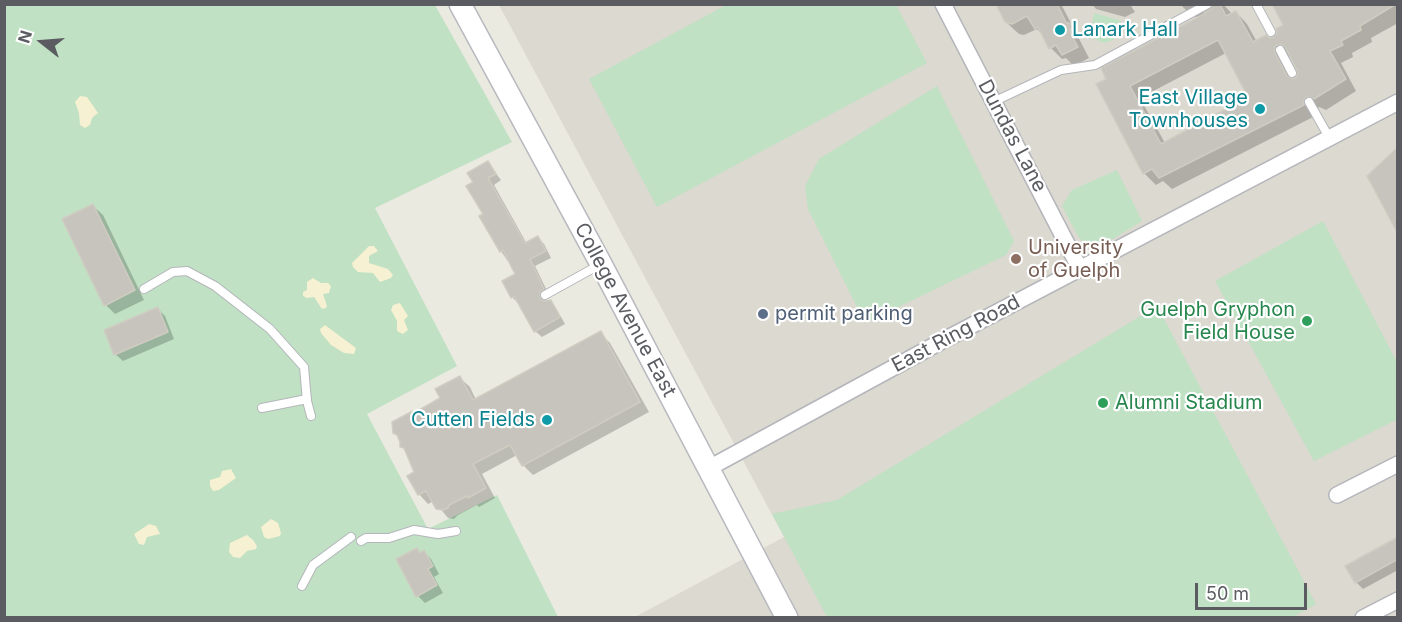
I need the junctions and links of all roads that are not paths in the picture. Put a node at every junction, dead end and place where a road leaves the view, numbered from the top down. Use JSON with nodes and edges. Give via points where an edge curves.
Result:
{"nodes":[{"id":1,"x":460,"y":4,"type":"edge"},
{"id":2,"x":943,"y":4,"type":"edge"},
{"id":3,"x":1208,"y":4,"type":"edge"},
{"id":4,"x":1256,"y":4,"type":"edge"},
{"id":5,"x":1271,"y":32,"type":"dead end"},
{"id":6,"x":1280,"y":50,"type":"dead end"},
{"id":7,"x":1292,"y":74,"type":"dead end"},
{"id":8,"x":993,"y":102,"type":"junction"},
{"id":9,"x":1309,"y":102,"type":"dead end"},
{"id":10,"x":1398,"y":102,"type":"edge"},
{"id":11,"x":1330,"y":139,"type":"junction"},
{"id":12,"x":601,"y":264,"type":"junction"},
{"id":13,"x":1080,"y":268,"type":"junction"},
{"id":14,"x":144,"y":289,"type":"dead end"},
{"id":15,"x":544,"y":295,"type":"dead end"},
{"id":16,"x":307,"y":399,"type":"junction"},
{"id":17,"x":262,"y":408,"type":"dead end"},
{"id":18,"x":311,"y":416,"type":"dead end"},
{"id":19,"x":1398,"y":464,"type":"edge"},
{"id":20,"x":709,"y":468,"type":"junction"},
{"id":21,"x":1337,"y":495,"type":"dead end"},
{"id":22,"x":456,"y":531,"type":"dead end"},
{"id":23,"x":351,"y":537,"type":"dead end"},
{"id":24,"x":361,"y":541,"type":"dead end"},
{"id":25,"x":302,"y":586,"type":"dead end"},
{"id":26,"x":1398,"y":600,"type":"edge"},
{"id":27,"x":787,"y":618,"type":"edge"},
{"id":28,"x":1363,"y":618,"type":"edge"}],
"edges":[{"from":1,"to":12,"type":"street","name":"College Avenue East"},
{"from":2,"to":8,"type":"street","name":"Dundas Lane"},
{"from":3,"to":8,"type":"lane","via":[[1095,65],[1061,70]]},
{"from":4,"to":5,"type":"lane"},
{"from":6,"to":7,"type":"lane"},
{"from":8,"to":13,"type":"street","name":"Dundas Lane"},
{"from":9,"to":11,"type":"lane"},
{"from":10,"to":11,"type":"street","name":"East Ring Road"},
{"from":11,"to":13,"type":"street","name":"East Ring Road"},
{"from":12,"to":15,"type":"lane"},
{"from":12,"to":20,"type":"street","name":"College Avenue East"},
{"from":13,"to":20,"type":"street","name":"East Ring Road"},
{"from":14,"to":16,"type":"lane","via":[[173,272],[187,271],[215,286],[270,329],[302,364]]},
{"from":16,"to":17,"type":"lane"},
{"from":16,"to":18,"type":"lane"},
{"from":19,"to":21,"type":"street"},
{"from":20,"to":27,"type":"street","name":"College Avenue East"},
{"from":22,"to":24,"type":"lane","via":[[438,534],[414,530]]},
{"from":23,"to":25,"type":"lane","via":[[313,565]]},
{"from":26,"to":28,"type":"street"}]}
